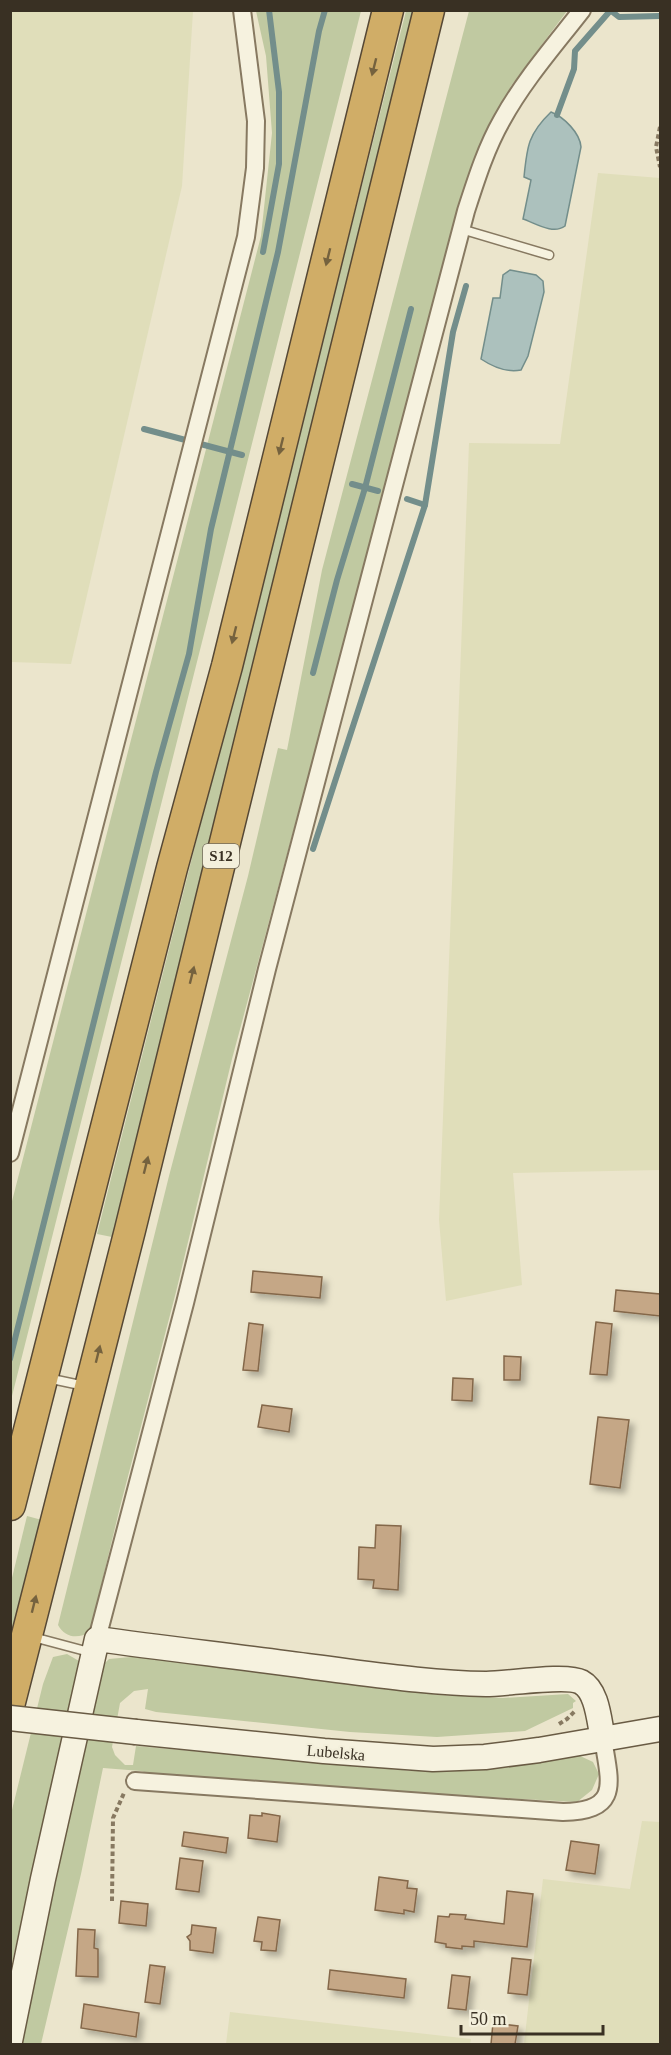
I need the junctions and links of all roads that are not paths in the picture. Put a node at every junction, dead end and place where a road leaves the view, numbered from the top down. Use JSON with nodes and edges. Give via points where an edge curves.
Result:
{"nodes":[{"id":1,"x":242,"y":10,"type":"edge"},
{"id":2,"x":388,"y":10,"type":"edge"},
{"id":3,"x":429,"y":10,"type":"edge"},
{"id":4,"x":582,"y":10,"type":"edge"},
{"id":5,"x":461,"y":229,"type":"junction"},
{"id":6,"x":549,"y":255,"type":"dead end"},
{"id":7,"x":10,"y":1153,"type":"edge"},
{"id":8,"x":44,"y":1377,"type":"junction"},
{"id":9,"x":90,"y":1388,"type":"junction"},
{"id":10,"x":10,"y":1505,"type":"edge"},
{"id":11,"x":26,"y":1635,"type":"junction"},
{"id":12,"x":95,"y":1646,"type":"junction"},
{"id":13,"x":10,"y":1701,"type":"edge"},
{"id":14,"x":10,"y":1718,"type":"edge"},
{"id":15,"x":660,"y":1729,"type":"edge"},
{"id":16,"x":603,"y":1739,"type":"junction"},
{"id":17,"x":135,"y":1781,"type":"road end"},
{"id":18,"x":10,"y":2041,"type":"edge"}],
"edges":[{"from":1,"to":7,"type":"street","via":[[256,121],[255,168],[246,237]]},
{"from":2,"to":8,"type":"highway","number":"S12","one_way":true,"via":[[227,666]]},
{"from":9,"to":3,"type":"highway","number":"S12","one_way":true},
{"from":4,"to":5,"type":"street","via":[[501,121],[478,174]]},
{"from":5,"to":6,"type":"lane"},
{"from":5,"to":12,"type":"street"},
{"from":8,"to":9,"type":"lane"},
{"from":8,"to":10,"type":"highway","number":"S12"},
{"from":11,"to":9,"type":"highway","number":"S12","one_way":true},
{"from":11,"to":12,"type":"lane"},
{"from":11,"to":13,"type":"highway","number":"S12"},
{"from":12,"to":16,"type":"street","via":[[489,1684],[566,1678],[583,1683],[590,1690]]},
{"from":12,"to":18,"type":"street"},
{"from":14,"to":16,"type":"street","name":"Lubelska","bridge":true,"via":[[433,1760],[485,1757]]},
{"from":15,"to":16,"type":"street","name":"Lubelska"},
{"from":16,"to":17,"type":"street","via":[[608,1791],[593,1809],[583,1812]]}]}
